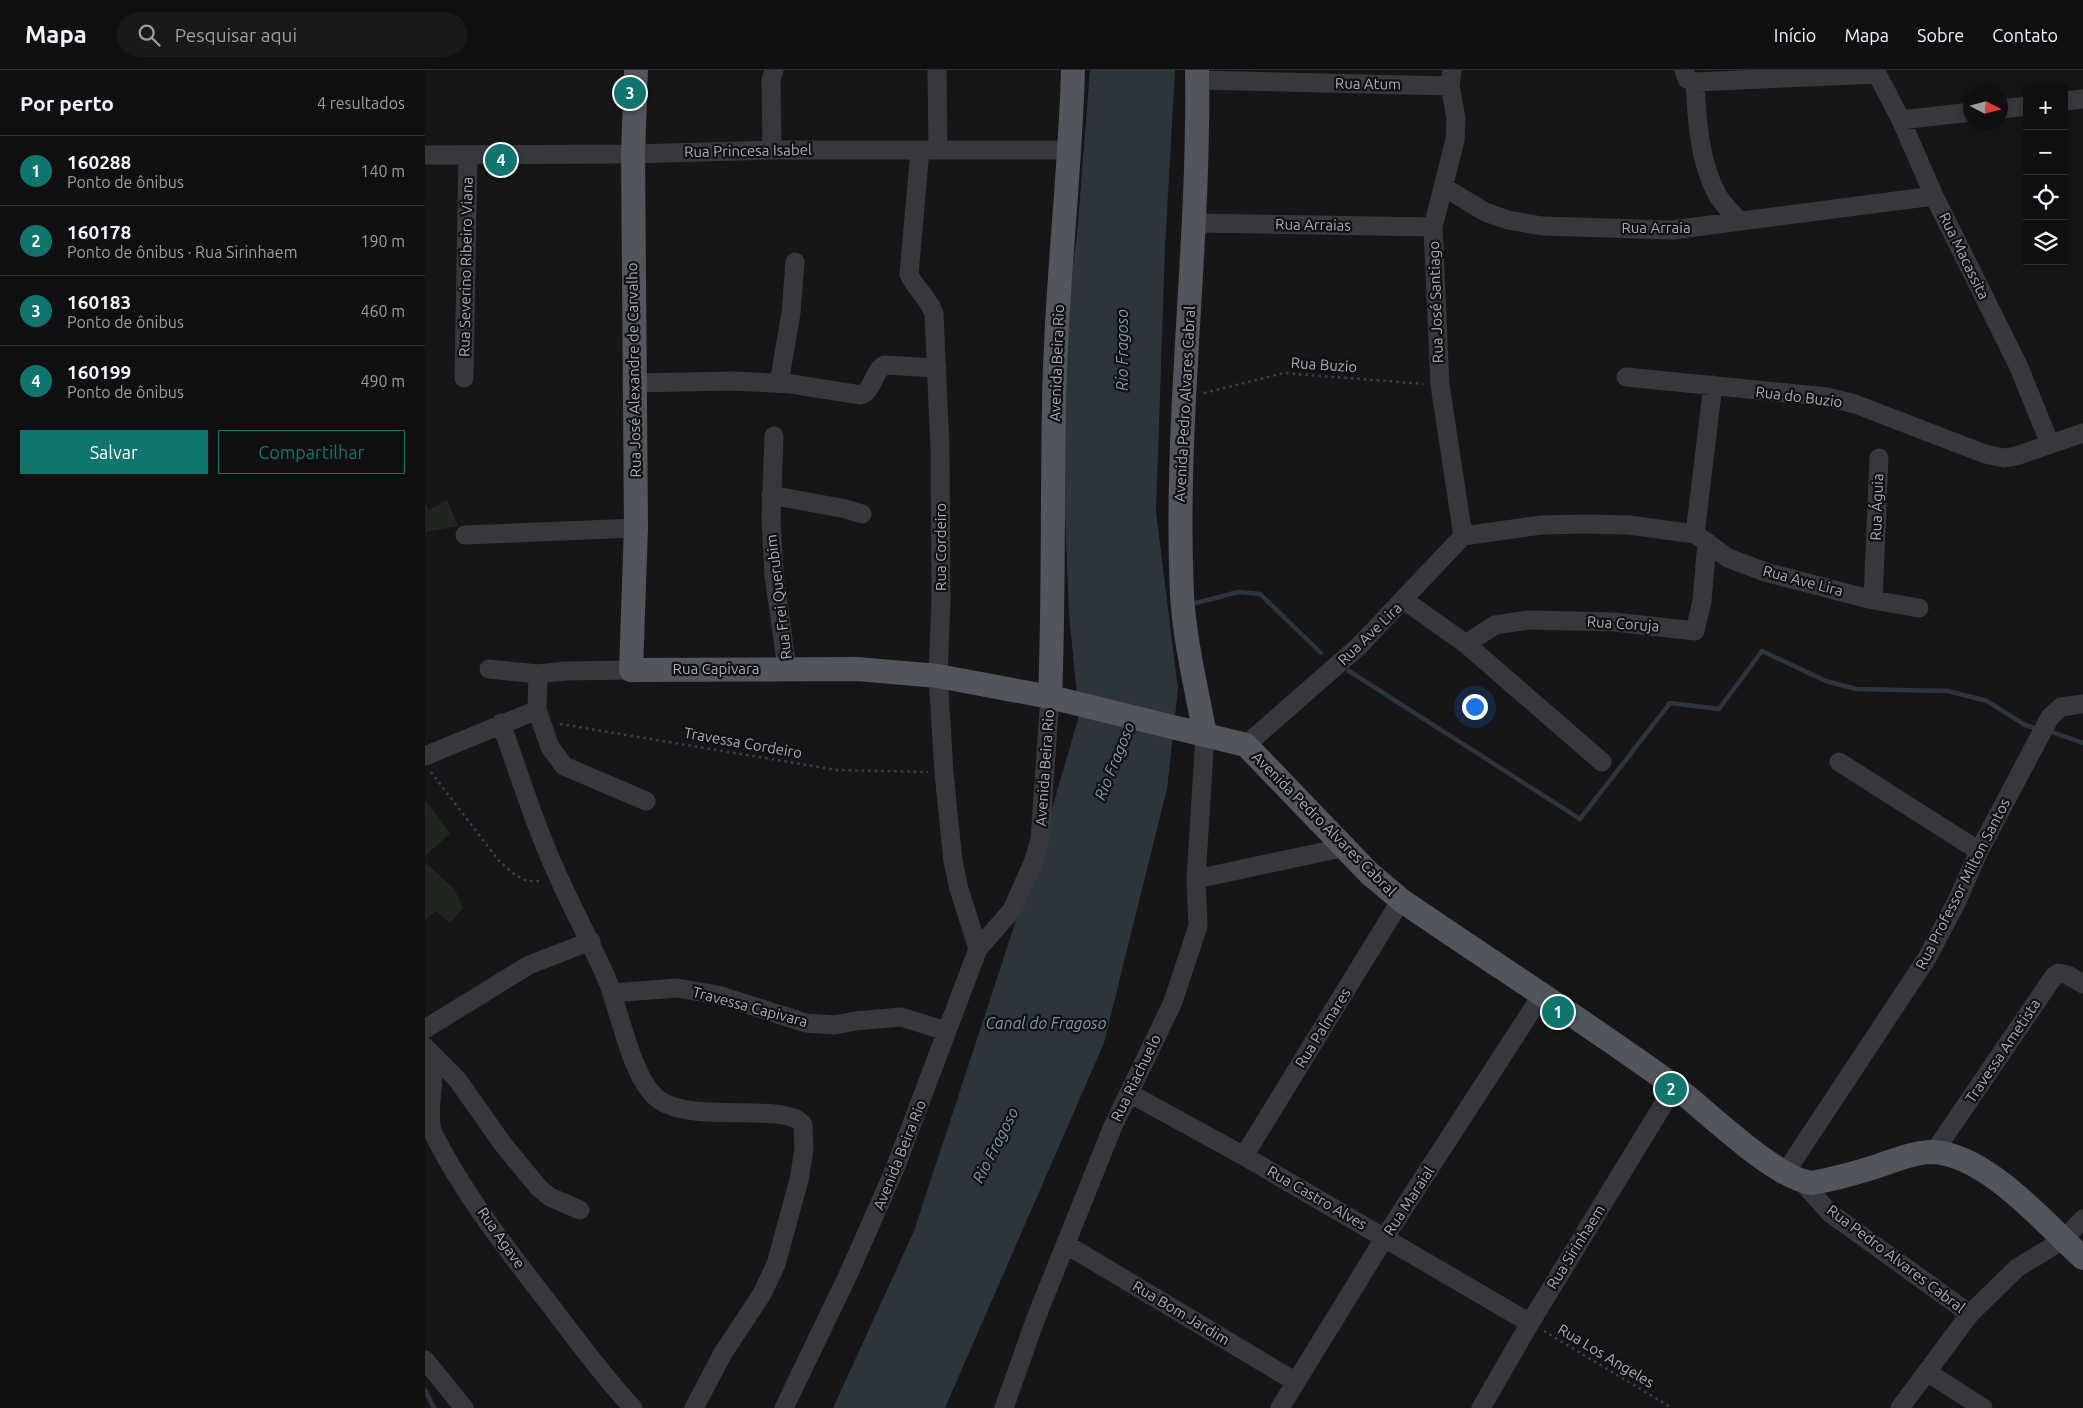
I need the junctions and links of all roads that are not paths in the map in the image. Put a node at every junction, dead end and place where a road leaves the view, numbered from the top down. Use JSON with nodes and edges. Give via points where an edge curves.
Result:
{"nodes":[{"id":1,"x":636,"y":70,"type":"edge"},
{"id":2,"x":774,"y":70,"type":"edge"},
{"id":3,"x":937,"y":70,"type":"edge"},
{"id":4,"x":1073,"y":70,"type":"edge"},
{"id":5,"x":1876,"y":72,"type":"edge"},
{"id":6,"x":1197,"y":75,"type":"edge"},
{"id":7,"x":1689,"y":76,"type":"edge"},
{"id":8,"x":1451,"y":78,"type":"edge"},
{"id":9,"x":2083,"y":99,"type":"edge"},
{"id":10,"x":2068,"y":101,"type":"edge"},
{"id":11,"x":2023,"y":106,"type":"edge"},
{"id":12,"x":2008,"y":108,"type":"edge"},
{"id":13,"x":1963,"y":113,"type":"edge"},
{"id":14,"x":1901,"y":120,"type":"junction"},
{"id":15,"x":772,"y":150,"type":"junction"},
{"id":16,"x":929,"y":150,"type":"junction"},
{"id":17,"x":1071,"y":150,"type":"junction"},
{"id":18,"x":633,"y":154,"type":"junction"},
{"id":19,"x":425,"y":155,"type":"edge"},
{"id":20,"x":468,"y":155,"type":"junction"},
{"id":21,"x":1444,"y":187,"type":"junction"},
{"id":22,"x":1934,"y":196,"type":"junction"},
{"id":23,"x":1738,"y":220,"type":"junction"},
{"id":24,"x":1194,"y":223,"type":"junction"},
{"id":25,"x":1433,"y":227,"type":"junction"},
{"id":26,"x":795,"y":262,"type":"dead end"},
{"id":27,"x":937,"y":368,"type":"junction"},
{"id":28,"x":1626,"y":377,"type":"dead end"},
{"id":29,"x":464,"y":378,"type":"dead end"},
{"id":30,"x":634,"y":383,"type":"junction"},
{"id":31,"x":779,"y":383,"type":"junction"},
{"id":32,"x":1713,"y":385,"type":"junction"},
{"id":33,"x":2083,"y":433,"type":"edge"},
{"id":34,"x":774,"y":436,"type":"dead end"},
{"id":35,"x":2050,"y":444,"type":"junction"},
{"id":36,"x":1879,"y":458,"type":"dead end"},
{"id":37,"x":771,"y":495,"type":"junction"},
{"id":38,"x":862,"y":514,"type":"dead end"},
{"id":39,"x":636,"y":528,"type":"junction"},
{"id":40,"x":465,"y":535,"type":"dead end"},
{"id":41,"x":1463,"y":536,"type":"junction"},
{"id":42,"x":1701,"y":538,"type":"junction"},
{"id":43,"x":1404,"y":600,"type":"junction"},
{"id":44,"x":1873,"y":600,"type":"junction"},
{"id":45,"x":1919,"y":608,"type":"dead end"},
{"id":46,"x":1466,"y":644,"type":"junction"},
{"id":47,"x":787,"y":668,"type":"junction"},
{"id":48,"x":489,"y":670,"type":"dead end"},
{"id":49,"x":631,"y":670,"type":"junction"},
{"id":50,"x":538,"y":674,"type":"junction"},
{"id":51,"x":937,"y":676,"type":"junction"},
{"id":52,"x":1060,"y":700,"type":"junction"},
{"id":53,"x":2083,"y":704,"type":"edge"},
{"id":54,"x":538,"y":715,"type":"junction"},
{"id":55,"x":501,"y":724,"type":"junction"},
{"id":56,"x":1198,"y":734,"type":"junction"},
{"id":57,"x":1245,"y":745,"type":"junction"},
{"id":58,"x":425,"y":756,"type":"edge"},
{"id":59,"x":1602,"y":762,"type":"dead end"},
{"id":60,"x":1839,"y":762,"type":"dead end"},
{"id":61,"x":646,"y":801,"type":"dead end"},
{"id":62,"x":1345,"y":847,"type":"junction"},
{"id":63,"x":1979,"y":851,"type":"junction"},
{"id":64,"x":1196,"y":879,"type":"junction"},
{"id":65,"x":1401,"y":900,"type":"junction"},
{"id":66,"x":591,"y":941,"type":"junction"},
{"id":67,"x":978,"y":949,"type":"junction"},
{"id":68,"x":2083,"y":984,"type":"edge"},
{"id":69,"x":612,"y":994,"type":"junction"},
{"id":70,"x":1541,"y":996,"type":"junction"},
{"id":71,"x":425,"y":1029,"type":"edge"},
{"id":72,"x":946,"y":1031,"type":"junction"},
{"id":73,"x":425,"y":1048,"type":"edge"},
{"id":74,"x":1675,"y":1087,"type":"junction"},
{"id":75,"x":1129,"y":1093,"type":"junction"},
{"id":76,"x":1934,"y":1152,"type":"junction"},
{"id":77,"x":1244,"y":1156,"type":"junction"},
{"id":78,"x":1794,"y":1177,"type":"junction"},
{"id":79,"x":580,"y":1210,"type":"dead end"},
{"id":80,"x":2083,"y":1219,"type":"edge"},
{"id":81,"x":1385,"y":1237,"type":"junction"},
{"id":82,"x":2063,"y":1240,"type":"junction"},
{"id":83,"x":1067,"y":1245,"type":"junction"},
{"id":84,"x":2083,"y":1258,"type":"edge"},
{"id":85,"x":1970,"y":1314,"type":"junction"},
{"id":86,"x":1529,"y":1323,"type":"junction"},
{"id":87,"x":425,"y":1360,"type":"edge"},
{"id":88,"x":1927,"y":1372,"type":"junction"},
{"id":89,"x":1296,"y":1382,"type":"junction"},
{"id":90,"x":1006,"y":1407,"type":"edge"},
{"id":91,"x":464,"y":1408,"type":"edge"},
{"id":92,"x":633,"y":1408,"type":"edge"},
{"id":93,"x":694,"y":1408,"type":"edge"},
{"id":94,"x":784,"y":1408,"type":"edge"},
{"id":95,"x":1280,"y":1408,"type":"edge"},
{"id":96,"x":1481,"y":1408,"type":"edge"},
{"id":97,"x":1900,"y":1408,"type":"edge"},
{"id":98,"x":1983,"y":1408,"type":"edge"}],
"edges":[{"from":1,"to":18,"type":"main road","name":"Rua José Alexandre de Carvalho"},
{"from":2,"to":15,"type":"street","via":[[771,80]]},
{"from":3,"to":16,"type":"street","name":"Rua Cordeiro"},
{"from":4,"to":17,"type":"main road","name":"Avenida Beira Rio"},
{"from":5,"to":7,"type":"street"},
{"from":5,"to":14,"type":"street","name":"Rua Macassita"},
{"from":6,"to":8,"type":"street","name":"Rua Atum"},
{"from":6,"to":24,"type":"main road","name":"Avenida Pedro Alvares Cabral"},
{"from":7,"to":23,"type":"street","via":[[1707,171],[1719,196]]},
{"from":8,"to":21,"type":"street","name":"Rua José Santiago","via":[[1456,127]]},
{"from":9,"to":10,"type":"street"},
{"from":11,"to":12,"type":"street"},
{"from":13,"to":14,"type":"street"},
{"from":14,"to":22,"type":"street","name":"Rua Macassita"},
{"from":15,"to":16,"type":"street","name":"Rua Princesa Isabel"},
{"from":15,"to":18,"type":"street","name":"Rua Princesa Isabel"},
{"from":16,"to":17,"type":"street","name":"Rua Princesa Isabel"},
{"from":16,"to":27,"type":"street","name":"Rua Cordeiro","via":[[909,274],[929,300],[934,314]]},
{"from":17,"to":52,"type":"main road","name":"Avenida Beira Rio","via":[[1054,406],[1053,633]]},
{"from":18,"to":20,"type":"street","name":"Rua Princesa Isabel"},
{"from":18,"to":30,"type":"main road","name":"Rua José Alexandre de Carvalho"},
{"from":19,"to":20,"type":"street","name":"Rua Princesa Isabel"},
{"from":20,"to":29,"type":"street","name":"Rua Severino Ribeiro Viana"},
{"from":21,"to":23,"type":"street","name":"Rua Arraia","via":[[1485,212],[1542,226],[1688,230]]},
{"from":21,"to":25,"type":"street","name":"Rua José Santiago"},
{"from":22,"to":23,"type":"street","name":"Rua Arraia"},
{"from":22,"to":35,"type":"street","name":"Rua Macassita","via":[[2018,364]]},
{"from":24,"to":25,"type":"street","name":"Rua Arraias"},
{"from":24,"to":56,"type":"main road","name":"Avenida Pedro Alvares Cabral","via":[[1180,508],[1182,596]]},
{"from":25,"to":41,"type":"street","name":"Rua José Santiago","via":[[1439,385]]},
{"from":26,"to":31,"type":"street","via":[[791,313]]},
{"from":27,"to":31,"type":"street","via":[[885,365],[878,370],[868,392],[861,395]]},
{"from":27,"to":51,"type":"street","name":"Rua Cordeiro","via":[[941,497]]},
{"from":28,"to":32,"type":"street","name":"Rua do Buzio"},
{"from":30,"to":31,"type":"street"},
{"from":30,"to":39,"type":"main road","name":"Rua José Alexandre de Carvalho"},
{"from":32,"to":35,"type":"street","name":"Rua do Buzio","via":[[1827,397],[1855,404],[1985,454],[2004,458]]},
{"from":32,"to":42,"type":"street"},
{"from":33,"to":35,"type":"street","name":"Rua do Buzio"},
{"from":34,"to":37,"type":"street","name":"Rua Frei Querubim"},
{"from":36,"to":44,"type":"street","name":"Rua Águia"},
{"from":37,"to":38,"type":"street"},
{"from":37,"to":47,"type":"street","name":"Rua Frei Querubim","via":[[773,575]]},
{"from":39,"to":40,"type":"street"},
{"from":39,"to":49,"type":"main road","name":"Rua José Alexandre de Carvalho"},
{"from":41,"to":42,"type":"street","name":"Rua Ave Lira","via":[[1541,525],[1585,524],[1629,525]]},
{"from":41,"to":43,"type":"street","name":"Rua Ave Lira"},
{"from":42,"to":44,"type":"street","name":"Rua Ave Lira","via":[[1728,558],[1765,572]]},
{"from":42,"to":46,"type":"street","name":"Rua Coruja","via":[[1702,601],[1695,631],[1615,622],[1529,620],[1495,625]]},
{"from":43,"to":46,"type":"street"},
{"from":43,"to":57,"type":"street","name":"Rua Ave Lira","via":[[1338,665]]},
{"from":44,"to":45,"type":"street","name":"Rua Ave Lira"},
{"from":46,"to":59,"type":"street"},
{"from":47,"to":49,"type":"main road","name":"Rua Capivara"},
{"from":47,"to":51,"type":"main road","name":"Rua Capivara","via":[[876,670]]},
{"from":48,"to":50,"type":"street","name":"Rua Capivara"},
{"from":49,"to":50,"type":"street","name":"Rua Capivara"},
{"from":50,"to":54,"type":"street"},
{"from":51,"to":52,"type":"main road","name":"Rua Capivara"},
{"from":51,"to":67,"type":"street","name":"Rua Cordeiro","via":[[953,861]]},
{"from":52,"to":56,"type":"main road"},
{"from":52,"to":67,"type":"street","name":"Avenida Beira Rio","via":[[1040,840],[1012,910]]},
{"from":53,"to":63,"type":"street","name":"Rua Professor Milton Santos","via":[[2061,707],[2049,719]]},
{"from":54,"to":55,"type":"street"},
{"from":54,"to":61,"type":"street","via":[[550,747],[564,766]]},
{"from":55,"to":58,"type":"street"},
{"from":55,"to":66,"type":"street","via":[[546,849]]},
{"from":56,"to":57,"type":"main road"},
{"from":56,"to":64,"type":"street","name":"Rua Riachuelo"},
{"from":57,"to":62,"type":"main road","name":"Avenida Pedro Alvares Cabral"},
{"from":60,"to":63,"type":"street"},
{"from":62,"to":64,"type":"street"},
{"from":62,"to":65,"type":"main road","name":"Avenida Pedro Alvares Cabral"},
{"from":63,"to":78,"type":"street","name":"Rua Professor Milton Santos","via":[[1927,958]]},
{"from":64,"to":75,"type":"street","name":"Rua Riachuelo","via":[[1198,926],[1182,979]]},
{"from":65,"to":70,"type":"main road","name":"Avenida Pedro Alvares Cabral"},
{"from":65,"to":77,"type":"street","name":"Rua Palmares"},
{"from":66,"to":69,"type":"street"},
{"from":66,"to":71,"type":"street","via":[[529,965]]},
{"from":67,"to":72,"type":"street","name":"Avenida Beira Rio"},
{"from":68,"to":76,"type":"street","name":"Travessa Ametista","via":[[2067,975],[2058,973],[2054,976]]},
{"from":69,"to":72,"type":"street","name":"Travessa Capivara","via":[[677,988],[718,996],[806,1023],[835,1025],[901,1017]]},
{"from":69,"to":93,"type":"street","via":[[635,1062],[656,1098],[696,1113],[793,1116],[803,1125],[804,1149],[799,1180],[770,1279],[723,1352]]},
{"from":70,"to":74,"type":"main road","name":"Avenida Pedro Alvares Cabral"},
{"from":70,"to":81,"type":"street","name":"Rua Maraial"},
{"from":72,"to":94,"type":"street","name":"Avenida Beira Rio","via":[[919,1110],[875,1215]]},
{"from":73,"to":79,"type":"street","via":[[457,1079],[502,1143],[539,1188],[550,1198]]},
{"from":73,"to":92,"type":"street","name":"Rua Agave","via":[[432,1071],[426,1113],[463,1186],[596,1366]]},
{"from":74,"to":78,"type":"main road","name":"Avenida Pedro Alvares Cabral","via":[[1727,1131]]},
{"from":74,"to":86,"type":"street","name":"Rua Sirinhaem"},
{"from":75,"to":77,"type":"street","name":"Rua Castro Alves"},
{"from":75,"to":83,"type":"street","name":"Rua Riachuelo"},
{"from":76,"to":78,"type":"main road","via":[[1829,1180],[1812,1183]]},
{"from":76,"to":82,"type":"main road","via":[[1956,1158],[1988,1174],[2029,1205]]},
{"from":77,"to":81,"type":"street","name":"Rua Castro Alves"},
{"from":78,"to":85,"type":"street","name":"Rua Pedro Alvares Cabral","via":[[1830,1213]]},
{"from":80,"to":82,"type":"street"},
{"from":81,"to":86,"type":"street","name":"Rua Castro Alves"},
{"from":81,"to":89,"type":"street","name":"Rua Maraial"},
{"from":82,"to":84,"type":"main road"},
{"from":82,"to":85,"type":"street","via":[[2017,1268]]},
{"from":83,"to":89,"type":"street","name":"Rua Bom Jardim"},
{"from":83,"to":90,"type":"street","name":"Rua Riachuelo","via":[[1036,1318]]},
{"from":85,"to":88,"type":"street"},
{"from":86,"to":96,"type":"street","name":"Rua Sirinhaem"},
{"from":87,"to":91,"type":"street"},
{"from":88,"to":97,"type":"street"},
{"from":88,"to":98,"type":"street"},
{"from":89,"to":95,"type":"street","name":"Rua Maraial"}]}
